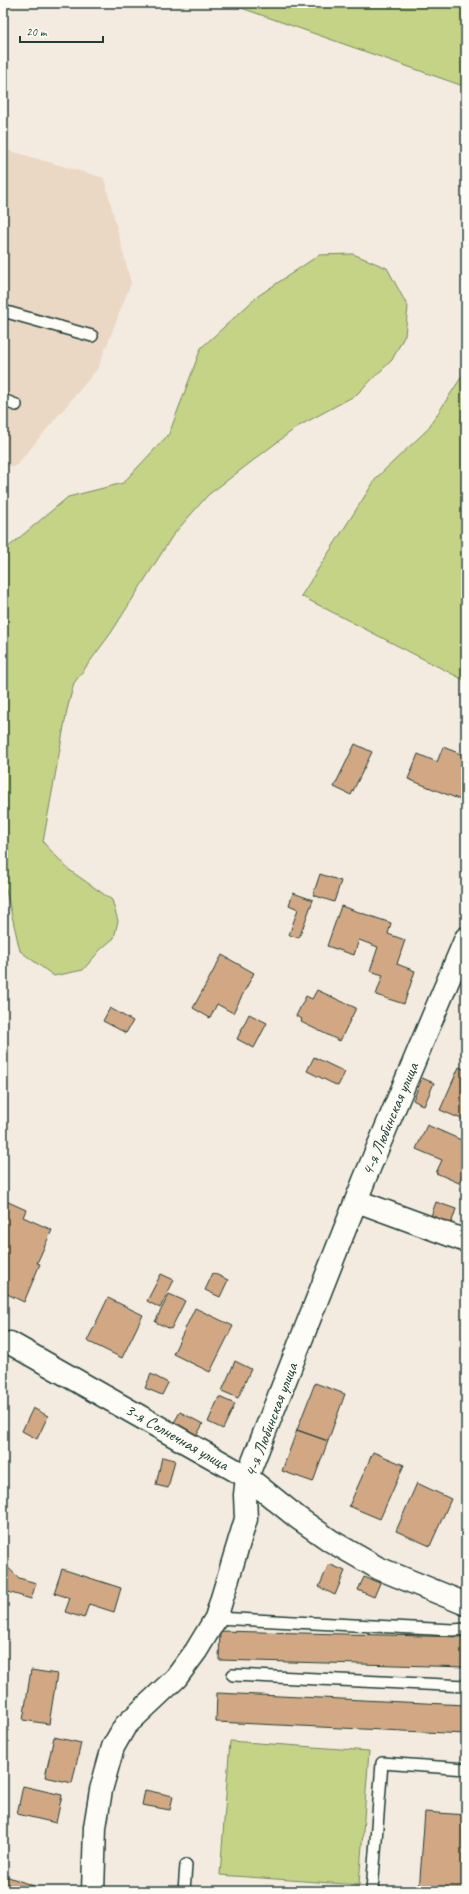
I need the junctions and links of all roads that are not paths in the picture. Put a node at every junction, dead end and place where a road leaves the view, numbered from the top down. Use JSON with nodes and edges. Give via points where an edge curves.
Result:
{"nodes":[{"id":1,"x":3,"y":311,"type":"edge"},
{"id":2,"x":92,"y":336,"type":"dead end"},
{"id":3,"x":3,"y":400,"type":"edge"},
{"id":4,"x":16,"y":404,"type":"dead end"},
{"id":5,"x":466,"y":938,"type":"edge"},
{"id":6,"x":356,"y":1201,"type":"junction"},
{"id":7,"x":466,"y":1242,"type":"edge"},
{"id":8,"x":10,"y":1343,"type":"dead end"},
{"id":9,"x":248,"y":1477,"type":"junction"},
{"id":10,"x":466,"y":1604,"type":"edge"},
{"id":11,"x":216,"y":1618,"type":"junction"},
{"id":12,"x":466,"y":1629,"type":"edge"},
{"id":13,"x":234,"y":1675,"type":"dead end"},
{"id":14,"x":466,"y":1686,"type":"edge"},
{"id":15,"x":466,"y":1769,"type":"edge"},
{"id":16,"x":186,"y":1865,"type":"dead end"},
{"id":17,"x":93,"y":1891,"type":"edge"},
{"id":18,"x":184,"y":1891,"type":"edge"},
{"id":19,"x":372,"y":1891,"type":"edge"}],
"edges":[{"from":1,"to":2,"type":"lane"},
{"from":3,"to":4,"type":"lane"},
{"from":5,"to":6,"type":"street","name":"4-я Любинская улица"},
{"from":6,"to":7,"type":"street"},
{"from":6,"to":9,"type":"street","name":"4-я Любинская улица"},
{"from":8,"to":9,"type":"street","name":"3-я Солнечная улица"},
{"from":9,"to":10,"type":"street","name":"3-я Солнечная улица","via":[[331,1541],[378,1568]]},
{"from":9,"to":11,"type":"street","name":"4-я Любинская улица","via":[[245,1495],[246,1519]]},
{"from":11,"to":12,"type":"lane"},
{"from":11,"to":17,"type":"street","name":"4-я Любинская улица","via":[[176,1678],[125,1726],[113,1747],[101,1790],[95,1827]]},
{"from":13,"to":14,"type":"lane"},
{"from":15,"to":19,"type":"lane","via":[[382,1763]]},
{"from":16,"to":18,"type":"lane"}]}
